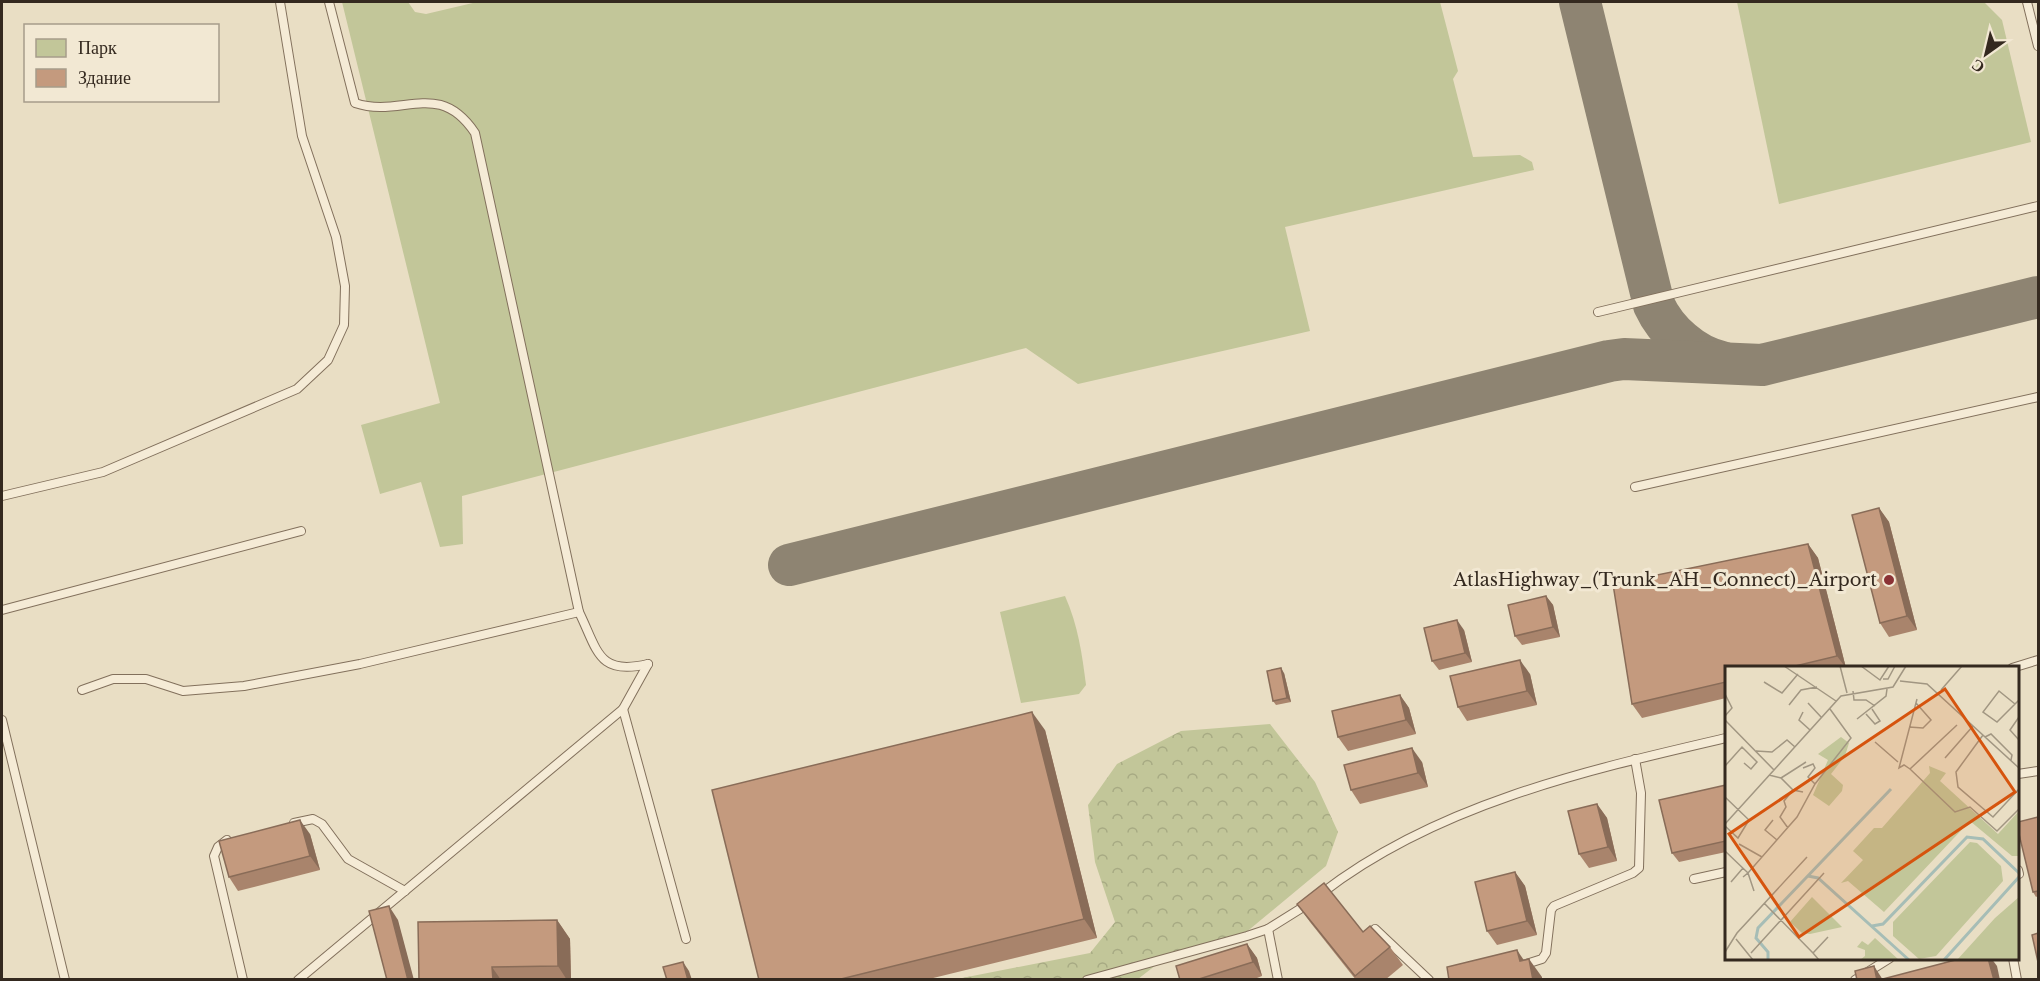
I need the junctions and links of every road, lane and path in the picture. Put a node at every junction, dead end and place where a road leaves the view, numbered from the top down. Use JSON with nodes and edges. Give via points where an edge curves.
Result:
{"nodes":[{"id":1,"x":280,"y":2,"type":"edge"},
{"id":2,"x":329,"y":2,"type":"edge"},
{"id":3,"x":2027,"y":2,"type":"edge"},
{"id":4,"x":2038,"y":46,"type":"edge"},
{"id":5,"x":2038,"y":206,"type":"edge"},
{"id":6,"x":1598,"y":312,"type":"dead end"},
{"id":7,"x":2038,"y":397,"type":"edge"},
{"id":8,"x":1635,"y":487,"type":"dead end"},
{"id":9,"x":2,"y":496,"type":"edge"},
{"id":10,"x":301,"y":531,"type":"dead end"},
{"id":11,"x":2,"y":610,"type":"edge"},
{"id":12,"x":579,"y":612,"type":"junction"},
{"id":13,"x":2038,"y":660,"type":"edge"},
{"id":14,"x":2018,"y":666,"type":"edge"},
{"id":15,"x":82,"y":690,"type":"dead end"},
{"id":16,"x":622,"y":709,"type":"junction"},
{"id":17,"x":2,"y":720,"type":"edge"},
{"id":18,"x":1725,"y":738,"type":"edge"},
{"id":19,"x":1635,"y":759,"type":"junction"},
{"id":20,"x":2038,"y":771,"type":"edge"},
{"id":21,"x":2019,"y":774,"type":"edge"},
{"id":22,"x":280,"y":827,"type":"edge"},
{"id":23,"x":237,"y":837,"type":"edge"},
{"id":24,"x":1725,"y":872,"type":"edge"},
{"id":25,"x":1694,"y":879,"type":"dead end"},
{"id":26,"x":405,"y":891,"type":"junction"},
{"id":27,"x":1268,"y":929,"type":"junction"},
{"id":28,"x":1375,"y":930,"type":"edge"},
{"id":29,"x":686,"y":939,"type":"dead end"},
{"id":30,"x":1887,"y":960,"type":"edge"},
{"id":31,"x":2013,"y":960,"type":"edge"},
{"id":32,"x":1514,"y":967,"type":"edge"},
{"id":33,"x":65,"y":980,"type":"edge"},
{"id":34,"x":243,"y":980,"type":"edge"},
{"id":35,"x":298,"y":980,"type":"edge"},
{"id":36,"x":1087,"y":980,"type":"edge"},
{"id":37,"x":1278,"y":980,"type":"edge"},
{"id":38,"x":1429,"y":980,"type":"edge"},
{"id":39,"x":1855,"y":980,"type":"edge"},
{"id":40,"x":2017,"y":980,"type":"edge"}],
"edges":[{"from":1,"to":9,"type":"lane","via":[[302,136],[336,237],[345,286],[344,325],[328,360],[297,390],[102,472]]},
{"from":2,"to":12,"type":"lane","via":[[355,103],[368,108],[442,104],[465,118],[475,133]]},
{"from":3,"to":4,"type":"lane"},
{"from":5,"to":6,"type":"lane"},
{"from":7,"to":8,"type":"lane"},
{"from":10,"to":11,"type":"lane"},
{"from":12,"to":15,"type":"lane","via":[[360,664],[244,686],[183,691],[146,680],[113,679]]},
{"from":12,"to":16,"type":"lane","via":[[603,659],[616,668],[648,664]]},
{"from":13,"to":14,"type":"lane"},
{"from":16,"to":26,"type":"lane"},
{"from":16,"to":29,"type":"lane"},
{"from":17,"to":33,"type":"lane"},
{"from":18,"to":19,"type":"lane"},
{"from":19,"to":27,"type":"lane","via":[[1446,821],[1377,855],[1295,915]]},
{"from":19,"to":32,"type":"lane","via":[[1641,793],[1640,868],[1554,906],[1546,953],[1542,959]]},
{"from":20,"to":21,"type":"lane"},
{"from":22,"to":26,"type":"lane","via":[[313,819],[322,824],[348,859]]},
{"from":23,"to":34,"type":"lane","via":[[226,840],[214,856]]},
{"from":24,"to":25,"type":"lane"},
{"from":26,"to":35,"type":"lane"},
{"from":27,"to":36,"type":"lane"},
{"from":27,"to":37,"type":"lane"},
{"from":28,"to":38,"type":"lane"},
{"from":30,"to":39,"type":"lane"},
{"from":31,"to":40,"type":"lane"}]}
